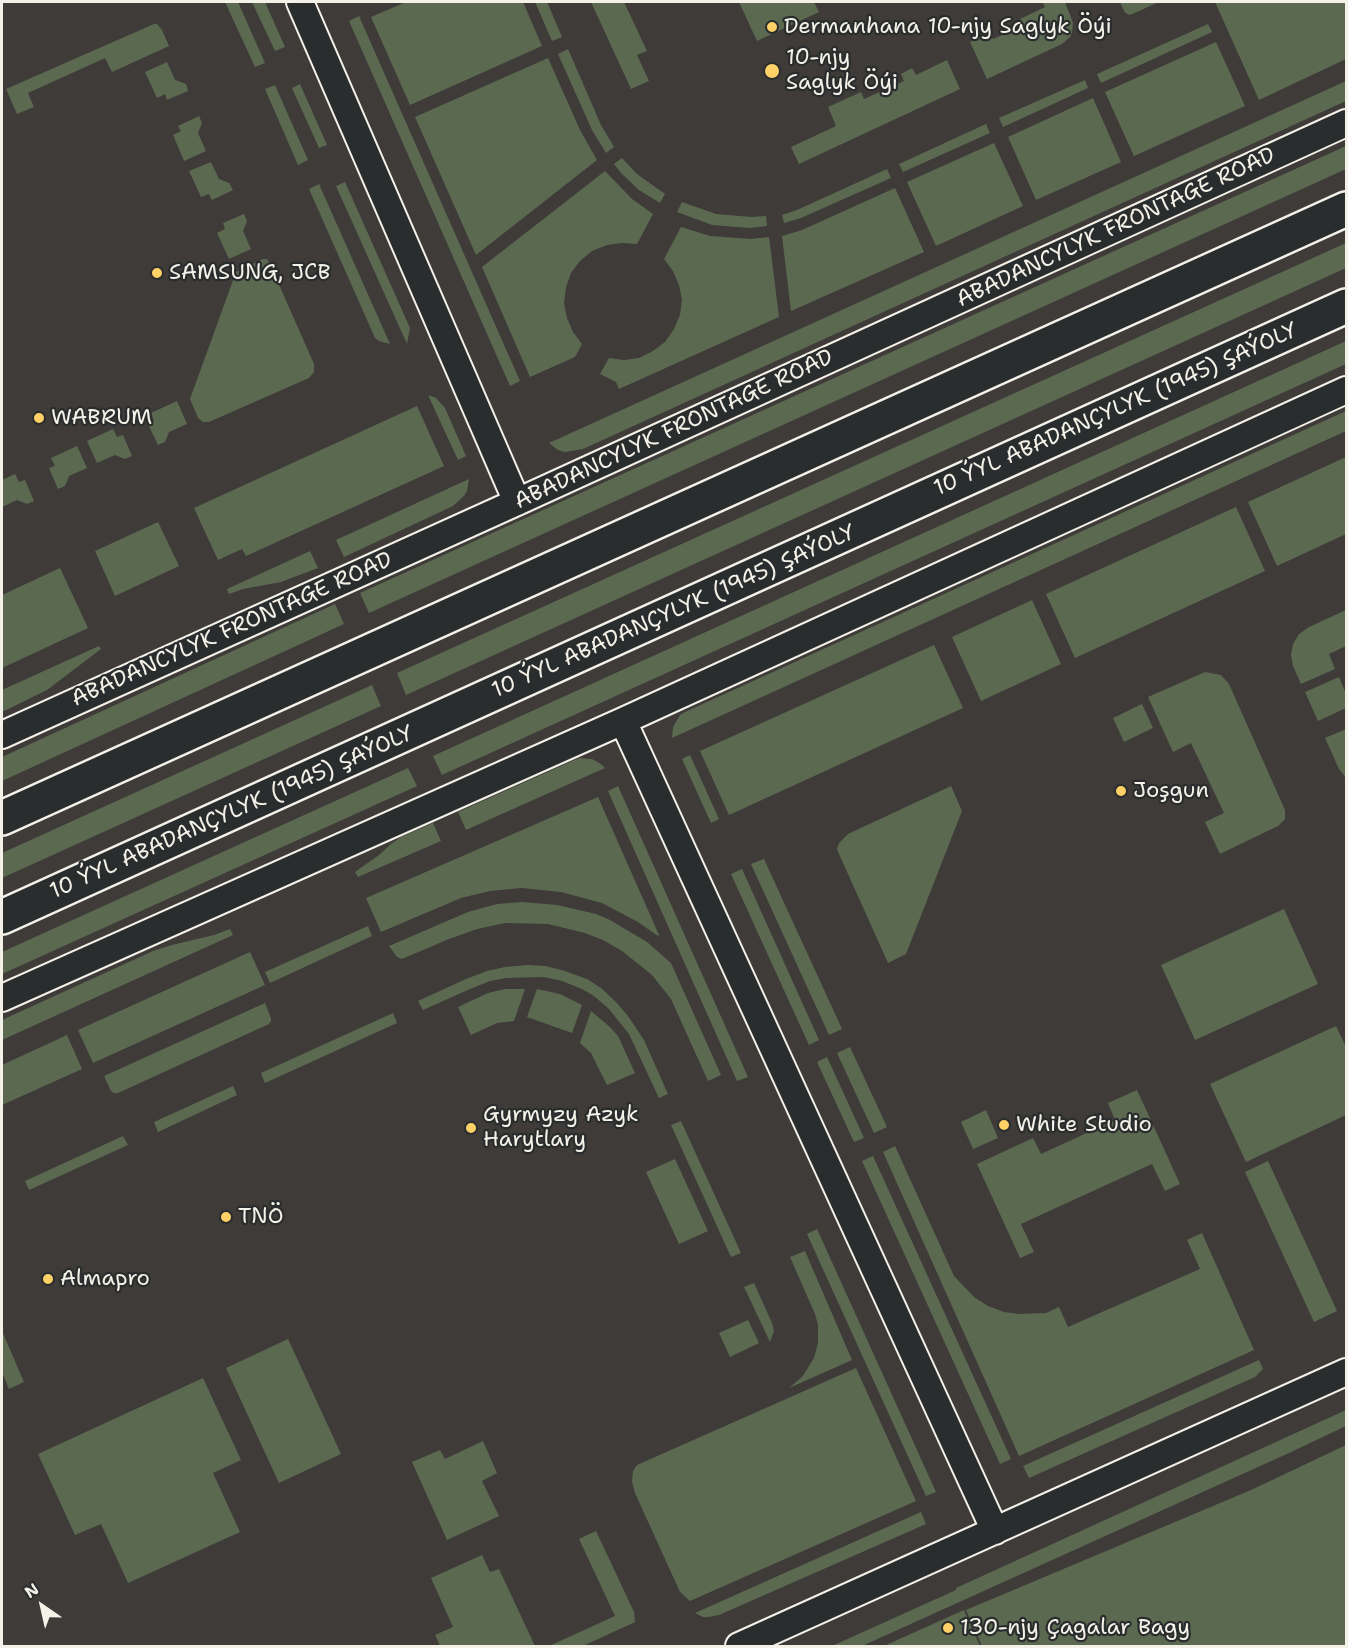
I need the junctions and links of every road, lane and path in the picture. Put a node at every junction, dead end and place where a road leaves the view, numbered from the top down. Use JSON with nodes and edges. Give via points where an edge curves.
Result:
{"nodes":[{"id":1,"x":300,"y":2,"type":"edge"},
{"id":2,"x":1347,"y":123,"type":"edge"},
{"id":3,"x":1347,"y":209,"type":"edge"},
{"id":4,"x":1347,"y":306,"type":"edge"},
{"id":5,"x":1347,"y":390,"type":"edge"},
{"id":6,"x":517,"y":501,"type":"junction"},
{"id":7,"x":623,"y":721,"type":"junction"},
{"id":8,"x":2,"y":735,"type":"edge"},
{"id":9,"x":2,"y":818,"type":"edge"},
{"id":10,"x":2,"y":917,"type":"edge"},
{"id":11,"x":2,"y":998,"type":"edge"},
{"id":12,"x":1347,"y":1372,"type":"edge"},
{"id":13,"x":995,"y":1531,"type":"junction"},
{"id":14,"x":739,"y":1647,"type":"edge"}],
"edges":[{"from":1,"to":6,"type":"street"},
{"from":2,"to":6,"type":"street","name":"ABADANCYLYK FRONTAGE ROAD"},
{"from":3,"to":9,"type":"main road"},
{"from":4,"to":10,"type":"main road","name":"10 ÝYL ABADANÇYLYK (1945) ŞAÝOLY"},
{"from":5,"to":7,"type":"street"},
{"from":6,"to":8,"type":"street","name":"ABADANCYLYK FRONTAGE ROAD"},
{"from":7,"to":11,"type":"street"},
{"from":7,"to":13,"type":"street"},
{"from":12,"to":13,"type":"street"},
{"from":13,"to":14,"type":"street"}]}
